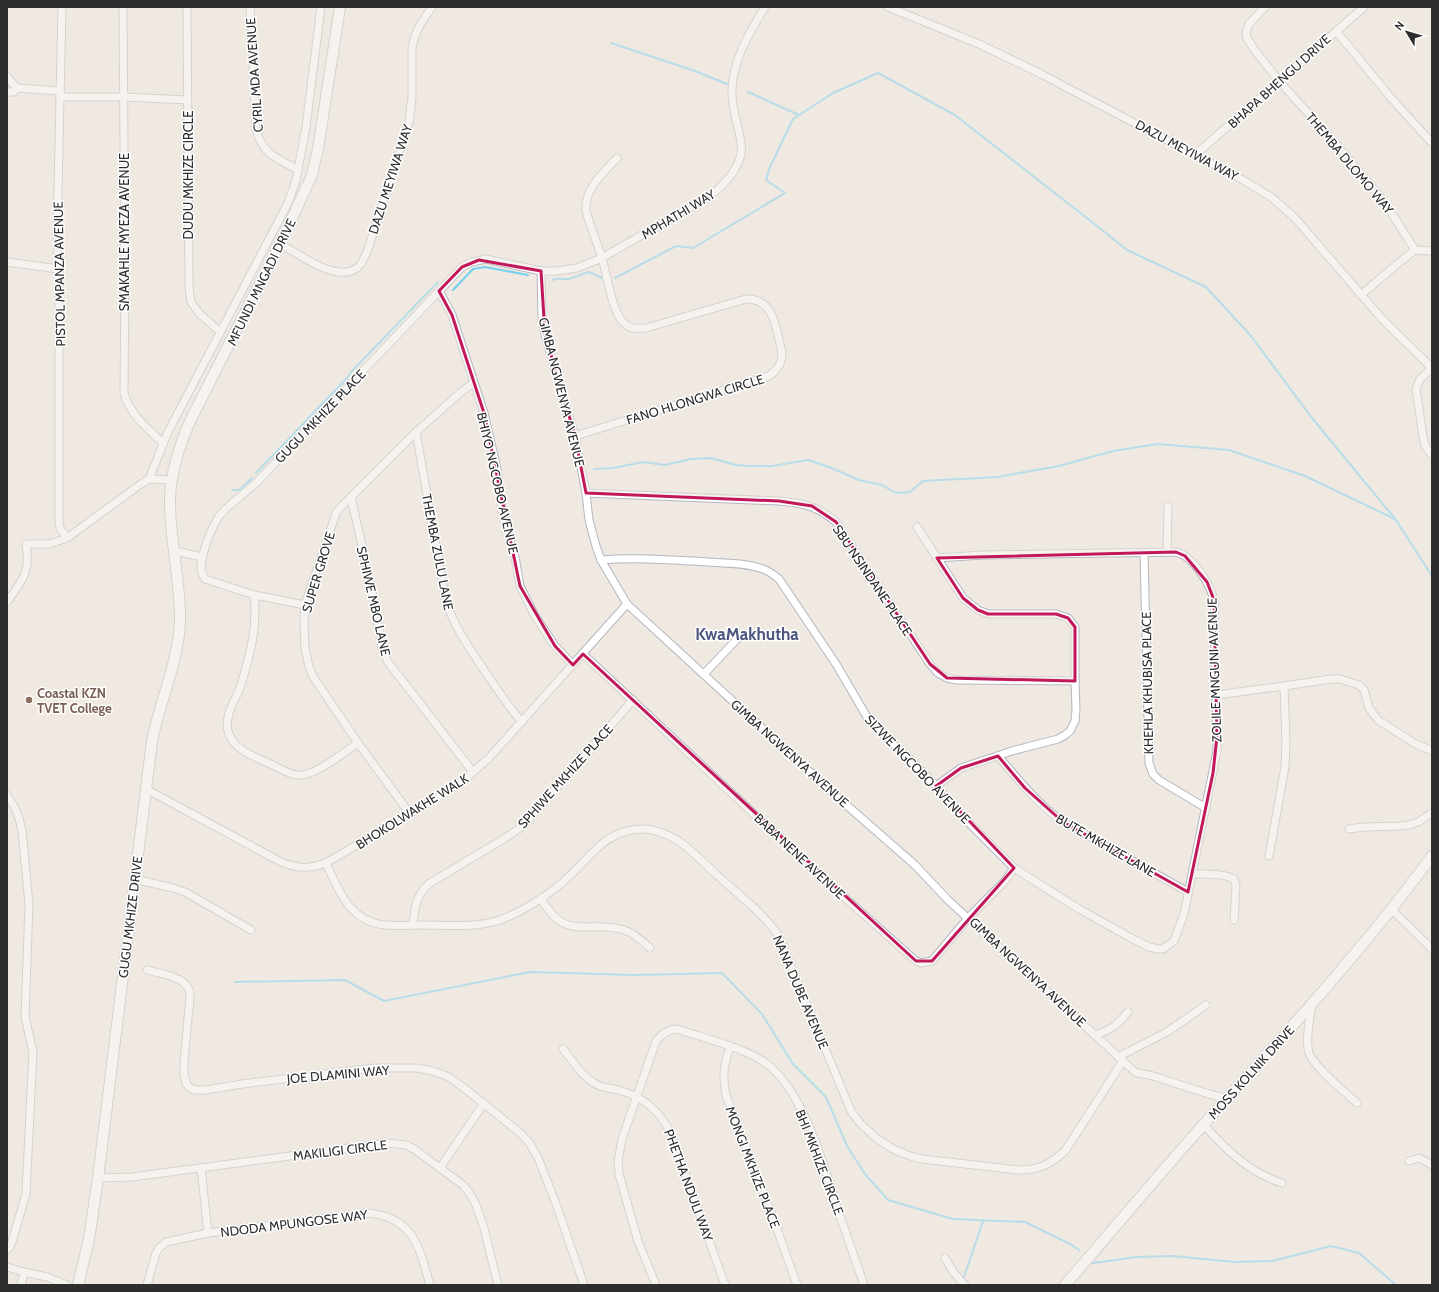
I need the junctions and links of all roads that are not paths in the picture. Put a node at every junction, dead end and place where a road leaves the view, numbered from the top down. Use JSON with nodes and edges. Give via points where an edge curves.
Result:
{"nodes":[{"id":1,"x":62,"y":7,"type":"edge"},
{"id":2,"x":123,"y":7,"type":"edge"},
{"id":3,"x":187,"y":7,"type":"edge"},
{"id":4,"x":250,"y":7,"type":"edge"},
{"id":5,"x":321,"y":7,"type":"edge"},
{"id":6,"x":340,"y":7,"type":"edge"},
{"id":7,"x":432,"y":7,"type":"edge"},
{"id":8,"x":765,"y":7,"type":"edge"},
{"id":9,"x":888,"y":7,"type":"edge"},
{"id":10,"x":1265,"y":7,"type":"edge"},
{"id":11,"x":1364,"y":7,"type":"edge"},
{"id":12,"x":1336,"y":31,"type":"junction"},
{"id":13,"x":7,"y":77,"type":"edge"},
{"id":14,"x":1279,"y":81,"type":"junction"},
{"id":15,"x":17,"y":88,"type":"junction"},
{"id":16,"x":7,"y":92,"type":"edge"},
{"id":17,"x":60,"y":94,"type":"junction"},
{"id":18,"x":124,"y":97,"type":"junction"},
{"id":19,"x":187,"y":100,"type":"junction"},
{"id":20,"x":1432,"y":143,"type":"edge"},
{"id":21,"x":1195,"y":156,"type":"junction"},
{"id":22,"x":617,"y":158,"type":"dead end"},
{"id":23,"x":298,"y":170,"type":"junction"},
{"id":24,"x":280,"y":244,"type":"junction"},
{"id":25,"x":1415,"y":250,"type":"junction"},
{"id":26,"x":1432,"y":251,"type":"edge"},
{"id":27,"x":602,"y":258,"type":"junction"},
{"id":28,"x":7,"y":262,"type":"edge"},
{"id":29,"x":472,"y":262,"type":"joint"},
{"id":30,"x":59,"y":269,"type":"junction"},
{"id":31,"x":541,"y":271,"type":"junction"},
{"id":32,"x":439,"y":291,"type":"junction"},
{"id":33,"x":1361,"y":295,"type":"junction"},
{"id":34,"x":219,"y":331,"type":"junction"},
{"id":35,"x":1432,"y":368,"type":"edge"},
{"id":36,"x":473,"y":383,"type":"junction"},
{"id":37,"x":416,"y":432,"type":"junction"},
{"id":38,"x":575,"y":436,"type":"junction"},
{"id":39,"x":163,"y":443,"type":"junction"},
{"id":40,"x":1432,"y":455,"type":"edge"},
{"id":41,"x":149,"y":479,"type":"junction"},
{"id":42,"x":172,"y":480,"type":"junction"},
{"id":43,"x":586,"y":493,"type":"junction"},
{"id":44,"x":351,"y":497,"type":"junction"},
{"id":45,"x":1168,"y":506,"type":"dead end"},
{"id":46,"x":917,"y":527,"type":"dead end"},
{"id":47,"x":67,"y":538,"type":"junction"},
{"id":48,"x":174,"y":551,"type":"junction"},
{"id":49,"x":1167,"y":552,"type":"junction"},
{"id":50,"x":1144,"y":553,"type":"junction"},
{"id":51,"x":202,"y":558,"type":"junction"},
{"id":52,"x":937,"y":558,"type":"junction"},
{"id":53,"x":601,"y":560,"type":"junction"},
{"id":54,"x":254,"y":595,"type":"junction"},
{"id":55,"x":7,"y":602,"type":"edge"},
{"id":56,"x":628,"y":604,"type":"junction"},
{"id":57,"x":305,"y":605,"type":"junction"},
{"id":58,"x":739,"y":637,"type":"dead end"},
{"id":59,"x":583,"y":654,"type":"junction"},
{"id":60,"x":573,"y":665,"type":"junction"},
{"id":61,"x":704,"y":674,"type":"junction"},
{"id":62,"x":1075,"y":681,"type":"junction"},
{"id":63,"x":1284,"y":686,"type":"junction"},
{"id":64,"x":1216,"y":695,"type":"junction"},
{"id":65,"x":632,"y":700,"type":"junction"},
{"id":66,"x":522,"y":722,"type":"junction"},
{"id":67,"x":358,"y":743,"type":"junction"},
{"id":68,"x":1432,"y":751,"type":"edge"},
{"id":69,"x":998,"y":756,"type":"junction"},
{"id":70,"x":473,"y":772,"type":"junction"},
{"id":71,"x":936,"y":786,"type":"junction"},
{"id":72,"x":146,"y":790,"type":"junction"},
{"id":73,"x":7,"y":795,"type":"edge"},
{"id":74,"x":1206,"y":808,"type":"junction"},
{"id":75,"x":1432,"y":813,"type":"edge"},
{"id":76,"x":410,"y":814,"type":"junction"},
{"id":77,"x":1349,"y":829,"type":"dead end"},
{"id":78,"x":1269,"y":856,"type":"dead end"},
{"id":79,"x":1432,"y":856,"type":"edge"},
{"id":80,"x":326,"y":863,"type":"junction"},
{"id":81,"x":1014,"y":868,"type":"junction"},
{"id":82,"x":1192,"y":874,"type":"junction"},
{"id":83,"x":134,"y":879,"type":"junction"},
{"id":84,"x":1188,"y":892,"type":"junction"},
{"id":85,"x":541,"y":898,"type":"junction"},
{"id":86,"x":1391,"y":909,"type":"junction"},
{"id":87,"x":968,"y":918,"type":"junction"},
{"id":88,"x":1234,"y":920,"type":"dead end"},
{"id":89,"x":413,"y":925,"type":"junction"},
{"id":90,"x":251,"y":930,"type":"dead end"},
{"id":91,"x":1174,"y":941,"type":"joint"},
{"id":92,"x":650,"y":948,"type":"dead end"},
{"id":93,"x":1432,"y":949,"type":"edge"},
{"id":94,"x":147,"y":970,"type":"dead end"},
{"id":95,"x":1312,"y":1004,"type":"junction"},
{"id":96,"x":1206,"y":1005,"type":"dead end"},
{"id":97,"x":1128,"y":1012,"type":"dead end"},
{"id":98,"x":1095,"y":1035,"type":"junction"},
{"id":99,"x":730,"y":1047,"type":"junction"},
{"id":100,"x":563,"y":1049,"type":"dead end"},
{"id":101,"x":1120,"y":1059,"type":"junction"},
{"id":102,"x":637,"y":1096,"type":"junction"},
{"id":103,"x":1228,"y":1099,"type":"junction"},
{"id":104,"x":1357,"y":1103,"type":"dead end"},
{"id":105,"x":484,"y":1104,"type":"junction"},
{"id":106,"x":1204,"y":1125,"type":"junction"},
{"id":107,"x":1409,"y":1161,"type":"dead end"},
{"id":108,"x":1432,"y":1165,"type":"edge"},
{"id":109,"x":201,"y":1168,"type":"junction"},
{"id":110,"x":440,"y":1168,"type":"junction"},
{"id":111,"x":98,"y":1178,"type":"junction"},
{"id":112,"x":1282,"y":1183,"type":"dead end"},
{"id":113,"x":208,"y":1233,"type":"junction"},
{"id":114,"x":7,"y":1250,"type":"edge"},
{"id":115,"x":945,"y":1258,"type":"dead end"},
{"id":116,"x":7,"y":1267,"type":"edge"},
{"id":117,"x":24,"y":1272,"type":"junction"},
{"id":118,"x":21,"y":1285,"type":"edge"},
{"id":119,"x":67,"y":1285,"type":"edge"},
{"id":120,"x":78,"y":1285,"type":"edge"},
{"id":121,"x":147,"y":1285,"type":"edge"},
{"id":122,"x":430,"y":1285,"type":"edge"},
{"id":123,"x":498,"y":1285,"type":"edge"},
{"id":124,"x":584,"y":1285,"type":"edge"},
{"id":125,"x":656,"y":1285,"type":"edge"},
{"id":126,"x":725,"y":1285,"type":"edge"},
{"id":127,"x":797,"y":1285,"type":"edge"},
{"id":128,"x":864,"y":1285,"type":"edge"},
{"id":129,"x":965,"y":1285,"type":"edge"},
{"id":130,"x":1065,"y":1285,"type":"edge"}],
"edges":[{"from":1,"to":17,"type":"street","name":"PISTOL MPANZA AVENUE"},
{"from":2,"to":18,"type":"street","name":"SMAKAHLE MYEZA AVENUE"},
{"from":3,"to":19,"type":"street","name":"DUDU MKHIZE CIRCLE"},
{"from":4,"to":23,"type":"street","name":"CYRIL MDA AVENUE","via":[[258,138],[269,152]]},
{"from":5,"to":23,"type":"street","via":[[306,128]]},
{"from":6,"to":24,"type":"street","name":"MFUNDI MNGADI DRIVE","via":[[316,163]]},
{"from":7,"to":24,"type":"street","name":"DAZU MEYIWA WAY","via":[[420,25],[412,47],[409,122],[362,263],[357,268],[342,273],[324,269]]},
{"from":8,"to":27,"type":"street","name":"MPHATHI WAY","via":[[743,45],[737,61],[732,94],[741,153],[725,184],[711,195]]},
{"from":9,"to":21,"type":"street","name":"DAZU MEYIWA WAY","via":[[979,44],[1041,74]]},
{"from":10,"to":14,"type":"street","name":"THEMBA DLOMO WAY","via":[[1249,24],[1246,33],[1254,49]]},
{"from":11,"to":12,"type":"street","name":"BHAPA BHENGU DRIVE"},
{"from":12,"to":14,"type":"street","name":"BHAPA BHENGU DRIVE"},
{"from":12,"to":20,"type":"street"},
{"from":13,"to":15,"type":"street"},
{"from":14,"to":21,"type":"street","name":"BHAPA BHENGU DRIVE"},
{"from":14,"to":25,"type":"street","name":"THEMBA DLOMO WAY","via":[[1378,194]]},
{"from":15,"to":16,"type":"street","via":[[14,92]]},
{"from":15,"to":17,"type":"street"},
{"from":17,"to":18,"type":"street"},
{"from":17,"to":30,"type":"street","name":"PISTOL MPANZA AVENUE","via":[[57,236]]},
{"from":18,"to":19,"type":"street"},
{"from":18,"to":39,"type":"street","name":"SMAKAHLE MYEZA AVENUE","via":[[124,393],[132,412]]},
{"from":19,"to":34,"type":"street","name":"DUDU MKHIZE CIRCLE","via":[[189,288],[191,302]]},
{"from":21,"to":33,"type":"street","name":"DAZU MEYIWA WAY","via":[[1244,180],[1276,201],[1296,218]]},
{"from":22,"to":27,"type":"street","via":[[587,194],[585,203]]},
{"from":23,"to":34,"type":"street","via":[[288,203]]},
{"from":24,"to":42,"type":"street","name":"MFUNDI MNGADI DRIVE","via":[[191,419],[180,446]]},
{"from":25,"to":26,"type":"street"},
{"from":25,"to":33,"type":"street"},
{"from":27,"to":31,"type":"street","name":"MPHATHI WAY","via":[[577,268]]},
{"from":27,"to":38,"type":"street","name":"FANO HLONGWA CIRCLE","via":[[615,307],[625,325],[634,329],[646,328],[752,298],[763,302],[771,311],[782,358],[777,370],[769,376]]},
{"from":28,"to":30,"type":"street"},
{"from":29,"to":31,"type":"street","name":"MPHATHI WAY","via":[[486,259]]},
{"from":29,"to":32,"type":"street","name":"GUGU MKHIZE PLACE","via":[[462,267]]},
{"from":30,"to":47,"type":"street","name":"PISTOL MPANZA AVENUE","via":[[59,522]]},
{"from":31,"to":38,"type":"street","name":"GIMBA NGWENYA AVENUE","via":[[544,335]]},
{"from":32,"to":36,"type":"street","name":"BHIYO NGCOBO AVENUE","via":[[452,316]]},
{"from":32,"to":51,"type":"street","name":"GUGU MKHIZE PLACE","via":[[256,484],[221,514]]},
{"from":33,"to":35,"type":"street","name":"DAZU MEYIWA WAY"},
{"from":34,"to":39,"type":"street"},
{"from":35,"to":40,"type":"street","via":[[1420,379],[1416,389],[1425,446]]},
{"from":36,"to":37,"type":"street","name":"SUPER GROVE"},
{"from":36,"to":60,"type":"street","name":"BHIYO NGCOBO AVENUE","via":[[484,413],[497,469],[502,512],[520,586],[535,616],[555,646]]},
{"from":37,"to":44,"type":"street","name":"SUPER GROVE"},
{"from":37,"to":66,"type":"street","name":"THEMBA ZULU LANE","via":[[445,597],[453,622]]},
{"from":38,"to":43,"type":"street","name":"GIMBA NGWENYA AVENUE"},
{"from":39,"to":41,"type":"street"},
{"from":41,"to":42,"type":"street"},
{"from":41,"to":47,"type":"street"},
{"from":42,"to":48,"type":"street","name":"MFUNDI MNGADI DRIVE"},
{"from":43,"to":53,"type":"street","name":"GIMBA NGWENYA AVENUE","via":[[589,520]]},
{"from":43,"to":62,"type":"street","name":"SBU NSINDANE PLACE","via":[[792,502],[812,506],[836,522],[938,673],[957,680]]},
{"from":44,"to":57,"type":"street","name":"SUPER GROVE","via":[[336,513]]},
{"from":44,"to":70,"type":"street","name":"SPHIWE MBO LANE","via":[[384,654]]},
{"from":45,"to":49,"type":"street"},
{"from":46,"to":52,"type":"street"},
{"from":47,"to":55,"type":"street","via":[[49,544],[26,544],[28,555],[24,578]]},
{"from":48,"to":51,"type":"street"},
{"from":48,"to":72,"type":"street","name":"GUGU MKHIZE DRIVE","via":[[180,598],[178,640],[156,722]]},
{"from":49,"to":50,"type":"street","name":"ZOLILE MNGUNI AVENUE"},
{"from":49,"to":64,"type":"street","name":"ZOLILE MNGUNI AVENUE","via":[[1185,556],[1197,568],[1212,591]]},
{"from":50,"to":52,"type":"street","name":"ZOLILE MNGUNI AVENUE"},
{"from":50,"to":74,"type":"street","name":"KHEHLA KHUBISA PLACE","via":[[1149,763],[1159,780]]},
{"from":51,"to":54,"type":"street","name":"GUGU MKHIZE PLACE","via":[[202,574],[206,579]]},
{"from":52,"to":62,"type":"street","via":[[963,598],[978,610],[988,614],[1056,614],[1068,618],[1075,627]]},
{"from":53,"to":56,"type":"street","name":"GIMBA NGWENYA AVENUE"},
{"from":53,"to":71,"type":"street","name":"SIZWE NGCOBO AVENUE","via":[[641,558],[729,564],[750,566],[773,574],[836,664],[866,717]]},
{"from":54,"to":57,"type":"street"},
{"from":54,"to":67,"type":"street","via":[[255,631],[241,685],[227,723],[233,742],[242,751],[258,759],[302,776],[312,773]]},
{"from":56,"to":59,"type":"street","name":"BHOKOLWAKHE WALK"},
{"from":56,"to":61,"type":"street","name":"GIMBA NGWENYA AVENUE"},
{"from":57,"to":67,"type":"street","name":"SUPER GROVE","via":[[303,635],[309,667],[321,690]]},
{"from":58,"to":61,"type":"street"},
{"from":59,"to":60,"type":"street","name":"BHOKOLWAKHE WALK"},
{"from":59,"to":65,"type":"street","name":"BABA NENE AVENUE"},
{"from":60,"to":66,"type":"street","name":"BHOKOLWAKHE WALK"},
{"from":61,"to":87,"type":"street","name":"GIMBA NGWENYA AVENUE","via":[[915,865]]},
{"from":62,"to":69,"type":"street","via":[[1076,716],[1070,731],[1058,739]]},
{"from":63,"to":64,"type":"street"},
{"from":63,"to":68,"type":"street","via":[[1331,679],[1359,685],[1364,690],[1369,708],[1378,720],[1414,743]]},
{"from":63,"to":78,"type":"street","via":[[1285,767]]},
{"from":64,"to":74,"type":"street","name":"ZOLILE MNGUNI AVENUE","via":[[1217,751]]},
{"from":65,"to":87,"type":"street","name":"BABA NENE AVENUE","via":[[818,874],[916,961],[932,961]]},
{"from":65,"to":89,"type":"street","name":"SPHIWE MKHIZE PLACE","via":[[524,825],[425,887],[415,902]]},
{"from":66,"to":70,"type":"street","name":"BHOKOLWAKHE WALK"},
{"from":67,"to":76,"type":"street","name":"SUPER GROVE"},
{"from":69,"to":71,"type":"street","via":[[961,768]]},
{"from":69,"to":84,"type":"street","name":"BUTE MKHIZE LANE","via":[[1050,814]]},
{"from":70,"to":76,"type":"street","name":"BHOKOLWAKHE WALK"},
{"from":71,"to":81,"type":"street","name":"SIZWE NGCOBO AVENUE"},
{"from":72,"to":80,"type":"street","name":"BHOKOLWAKHE WALK","via":[[281,862],[303,868],[313,868]]},
{"from":72,"to":83,"type":"street","name":"GUGU MKHIZE DRIVE"},
{"from":73,"to":114,"type":"street","via":[[15,808],[22,831],[29,904],[25,1018],[33,1052],[26,1194],[11,1245]]},
{"from":74,"to":82,"type":"street","name":"ZOLILE MNGUNI AVENUE"},
{"from":75,"to":77,"type":"street","via":[[1409,825]]},
{"from":76,"to":80,"type":"street","name":"BHOKOLWAKHE WALK"},
{"from":79,"to":86,"type":"street","name":"MOSS KOLNIK DRIVE"},
{"from":80,"to":89,"type":"street","name":"NANA DUBE AVENUE","via":[[340,893],[354,912],[363,919],[385,925]]},
{"from":81,"to":87,"type":"street","name":"BABA NENE AVENUE","via":[[995,892]]},
{"from":81,"to":91,"type":"street","name":"SIZWE NGCOBO AVENUE","via":[[1079,910],[1150,947],[1163,949]]},
{"from":82,"to":84,"type":"street","name":"ZOLILE MNGUNI AVENUE"},
{"from":82,"to":88,"type":"street","via":[[1226,876],[1236,881]]},
{"from":83,"to":90,"type":"street","via":[[185,892]]},
{"from":83,"to":111,"type":"street","name":"GUGU MKHIZE DRIVE"},
{"from":84,"to":91,"type":"street","name":"ZOLILE MNGUNI AVENUE","via":[[1184,914]]},
{"from":85,"to":89,"type":"street","name":"NANA DUBE AVENUE","via":[[500,920],[483,924]]},
{"from":85,"to":92,"type":"street","via":[[553,917],[566,925],[625,930]]},
{"from":85,"to":101,"type":"street","name":"NANA DUBE AVENUE","via":[[564,881],[605,841],[617,834],[643,829],[657,831],[676,839],[771,925],[778,935],[852,1111],[860,1123],[893,1149],[922,1160],[1018,1170],[1042,1167],[1065,1151]]},
{"from":86,"to":93,"type":"street"},
{"from":86,"to":95,"type":"street","name":"MOSS KOLNIK DRIVE"},
{"from":87,"to":98,"type":"street","name":"GIMBA NGWENYA AVENUE"},
{"from":94,"to":105,"type":"street","name":"JOE DLAMINI WAY","via":[[179,980],[189,991],[184,1074],[186,1083],[195,1090],[375,1068],[417,1068],[449,1077]]},
{"from":95,"to":103,"type":"street","name":"MOSS KOLNIK DRIVE"},
{"from":95,"to":104,"type":"street","via":[[1309,1054],[1312,1060]]},
{"from":96,"to":101,"type":"street","via":[[1167,1032]]},
{"from":97,"to":98,"type":"street","via":[[1110,1030]]},
{"from":98,"to":101,"type":"street","name":"GIMBA NGWENYA AVENUE"},
{"from":99,"to":102,"type":"street","name":"BHI MKHIZE CIRCLE","via":[[677,1029],[669,1030],[656,1041]]},
{"from":99,"to":127,"type":"street","name":"MONGI MKHIZE PLACE","via":[[723,1081],[726,1094]]},
{"from":99,"to":128,"type":"street","name":"BHI MKHIZE CIRCLE","via":[[767,1064],[780,1076],[796,1100],[822,1160]]},
{"from":100,"to":102,"type":"street","via":[[594,1083]]},
{"from":101,"to":103,"type":"street","name":"GIMBA NGWENYA AVENUE","via":[[1140,1074],[1155,1076],[1192,1090]]},
{"from":102,"to":125,"type":"street","name":"BHI MKHIZE CIRCLE","via":[[620,1145],[619,1174],[638,1242]]},
{"from":102,"to":126,"type":"street","name":"PHETHA NDULI WAY","via":[[658,1114],[670,1131]]},
{"from":103,"to":106,"type":"street","name":"MOSS KOLNIK DRIVE"},
{"from":105,"to":110,"type":"street"},
{"from":105,"to":124,"type":"street","name":"JOE DLAMINI WAY","via":[[519,1132],[529,1142],[538,1158]]},
{"from":106,"to":112,"type":"street","via":[[1237,1158],[1254,1170]]},
{"from":106,"to":130,"type":"street","name":"MOSS KOLNIK DRIVE"},
{"from":107,"to":108,"type":"street","via":[[1419,1158]]},
{"from":109,"to":110,"type":"street","name":"MAKILIGI CIRCLE","via":[[387,1143],[406,1145]]},
{"from":109,"to":111,"type":"street","name":"MAKILIGI CIRCLE","via":[[132,1177]]},
{"from":109,"to":113,"type":"street"},
{"from":110,"to":123,"type":"street","name":"MAKILIGI CIRCLE","via":[[463,1185],[476,1205]]},
{"from":111,"to":120,"type":"street","name":"GUGU MKHIZE DRIVE","via":[[89,1239]]},
{"from":113,"to":121,"type":"street","name":"NDODA MPUNGOSE WAY","via":[[170,1240],[160,1246]]},
{"from":113,"to":122,"type":"street","name":"NDODA MPUNGOSE WAY","via":[[366,1213],[381,1214],[398,1222],[411,1233],[419,1248]]},
{"from":115,"to":129,"type":"street"},
{"from":116,"to":117,"type":"street"},
{"from":117,"to":118,"type":"street"},
{"from":117,"to":119,"type":"street"}]}
